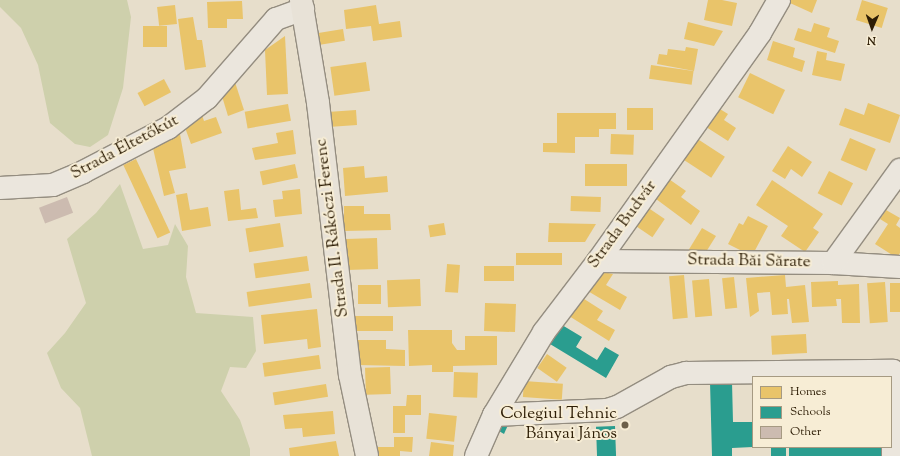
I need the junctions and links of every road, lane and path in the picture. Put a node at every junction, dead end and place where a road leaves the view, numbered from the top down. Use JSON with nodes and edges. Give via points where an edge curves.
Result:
{"nodes":[{"id":1,"x":779,"y":0,"type":"edge"},
{"id":2,"x":302,"y":4,"type":"edge"},
{"id":3,"x":900,"y":170,"type":"edge"},
{"id":4,"x":0,"y":188,"type":"edge"},
{"id":5,"x":598,"y":260,"type":"junction"},
{"id":6,"x":833,"y":263,"type":"junction"},
{"id":7,"x":900,"y":267,"type":"edge"},
{"id":8,"x":494,"y":415,"type":"junction"},
{"id":9,"x":367,"y":456,"type":"edge"},
{"id":10,"x":476,"y":456,"type":"edge"},
{"id":11,"x":893,"y":456,"type":"edge"}],
"edges":[{"from":1,"to":5,"type":"street","name":"Strada Budvár","via":[[760,33]]},
{"from":2,"to":4,"type":"street","name":"Strada Éltetőkút","via":[[276,19],[207,98],[168,128],[53,185]]},
{"from":2,"to":9,"type":"main road","name":"Strada II. Rákóczi Ferenc","via":[[318,103],[350,375]]},
{"from":3,"to":6,"type":"street"},
{"from":5,"to":6,"type":"street","name":"Strada Băi Sărate"},
{"from":5,"to":8,"type":"street","name":"Strada Budvár","via":[[544,332]]},
{"from":6,"to":7,"type":"street","name":"Strada Băi Sărate"},
{"from":8,"to":10,"type":"street","name":"Strada Budvár"},
{"from":8,"to":11,"type":"street","via":[[617,408],[670,377],[686,374],[893,372]]}]}
